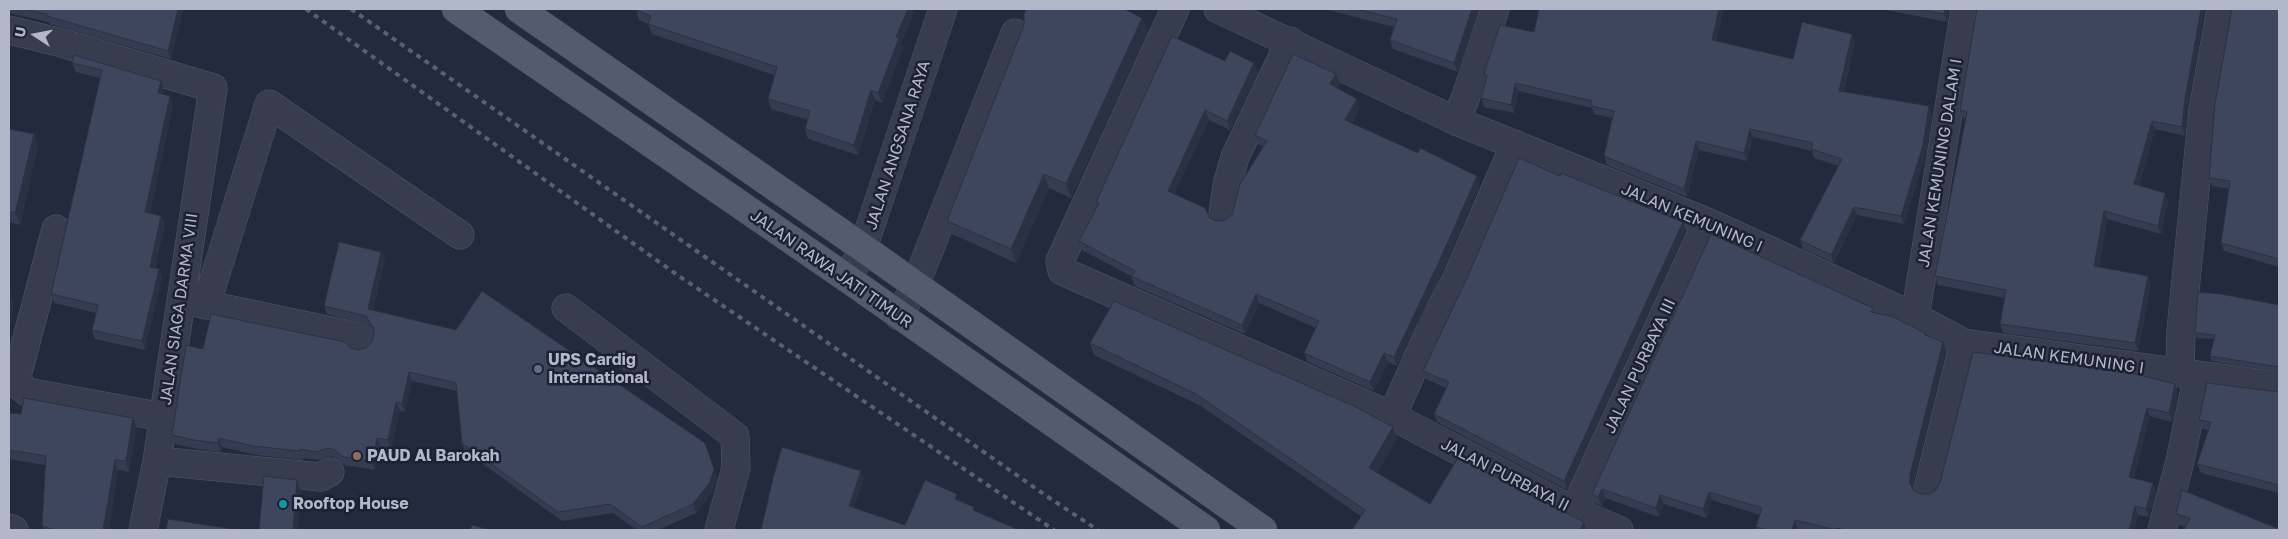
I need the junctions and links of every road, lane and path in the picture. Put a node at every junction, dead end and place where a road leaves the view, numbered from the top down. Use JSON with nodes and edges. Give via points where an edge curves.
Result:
{"nodes":[{"id":1,"x":456,"y":9,"type":"edge"},
{"id":2,"x":519,"y":9,"type":"edge"},
{"id":3,"x":943,"y":9,"type":"edge"},
{"id":4,"x":1176,"y":9,"type":"edge"},
{"id":5,"x":1218,"y":9,"type":"edge"},
{"id":6,"x":1495,"y":9,"type":"edge"},
{"id":7,"x":1964,"y":9,"type":"edge"},
{"id":8,"x":2221,"y":9,"type":"edge"},
{"id":9,"x":9,"y":30,"type":"edge"},
{"id":10,"x":1015,"y":33,"type":"dead end"},
{"id":11,"x":1290,"y":41,"type":"junction"},
{"id":12,"x":1456,"y":121,"type":"junction"},
{"id":13,"x":1515,"y":144,"type":"junction"},
{"id":14,"x":1223,"y":215,"type":"dead end"},
{"id":15,"x":1707,"y":222,"type":"junction"},
{"id":16,"x":56,"y":229,"type":"dead end"},
{"id":17,"x":460,"y":235,"type":"dead end"},
{"id":18,"x":863,"y":248,"type":"junction"},
{"id":19,"x":848,"y":279,"type":"junction"},
{"id":20,"x":915,"y":286,"type":"junction"},
{"id":21,"x":180,"y":300,"type":"junction"},
{"id":22,"x":206,"y":305,"type":"junction"},
{"id":23,"x":566,"y":308,"type":"dead end"},
{"id":24,"x":899,"y":316,"type":"junction"},
{"id":25,"x":1914,"y":317,"type":"junction"},
{"id":26,"x":362,"y":343,"type":"dead end"},
{"id":27,"x":1964,"y":343,"type":"junction"},
{"id":28,"x":2189,"y":374,"type":"junction"},
{"id":29,"x":2279,"y":386,"type":"edge"},
{"id":30,"x":163,"y":416,"type":"junction"},
{"id":31,"x":1392,"y":416,"type":"junction"},
{"id":32,"x":156,"y":460,"type":"junction"},
{"id":33,"x":330,"y":472,"type":"dead end"},
{"id":34,"x":1928,"y":488,"type":"dead end"},
{"id":35,"x":1574,"y":511,"type":"junction"},
{"id":36,"x":9,"y":528,"type":"edge"},
{"id":37,"x":14,"y":530,"type":"edge"},
{"id":38,"x":143,"y":530,"type":"edge"},
{"id":39,"x":718,"y":530,"type":"edge"},
{"id":40,"x":1206,"y":530,"type":"edge"},
{"id":41,"x":1263,"y":530,"type":"edge"},
{"id":42,"x":1619,"y":530,"type":"edge"},
{"id":43,"x":2162,"y":530,"type":"edge"}],
"edges":[{"from":1,"to":19,"type":"main road","name":"JALAN RAWA JATI TIMUR"},
{"from":2,"to":18,"type":"main road"},
{"from":3,"to":18,"type":"street","name":"JALAN ANGSANA RAYA"},
{"from":4,"to":31,"type":"street","name":"JALAN PURBAYA II","via":[[1060,261],[1062,270]]},
{"from":5,"to":11,"type":"street","name":"JALAN KEMUNING I"},
{"from":6,"to":12,"type":"street"},
{"from":7,"to":25,"type":"street","name":"JALAN KEMUNING DALAM I"},
{"from":8,"to":28,"type":"street","via":[[2203,110],[2182,330]]},
{"from":9,"to":21,"type":"street","name":"JALAN SIAGA DARMA VIII","via":[[62,42],[213,88]]},
{"from":10,"to":20,"type":"street"},
{"from":11,"to":12,"type":"street","name":"JALAN KEMUNING I"},
{"from":11,"to":14,"type":"street","via":[[1235,157]]},
{"from":12,"to":13,"type":"street","name":"JALAN KEMUNING I"},
{"from":13,"to":15,"type":"street","name":"JALAN KEMUNING I"},
{"from":13,"to":31,"type":"street"},
{"from":15,"to":25,"type":"street","name":"JALAN KEMUNING I"},
{"from":15,"to":35,"type":"street","name":"JALAN PURBAYA III"},
{"from":16,"to":30,"type":"street","via":[[17,376],[20,386],[27,392]]},
{"from":17,"to":22,"type":"street","via":[[269,104]]},
{"from":18,"to":19,"type":"street","name":"JALAN ANGSANA RAYA"},
{"from":18,"to":20,"type":"main road"},
{"from":19,"to":24,"type":"main road","name":"JALAN RAWA JATI TIMUR"},
{"from":20,"to":24,"type":"street"},
{"from":20,"to":41,"type":"main road"},
{"from":21,"to":22,"type":"street"},
{"from":21,"to":30,"type":"street","name":"JALAN SIAGA DARMA VIII"},
{"from":22,"to":26,"type":"street","via":[[359,337]]},
{"from":23,"to":39,"type":"street","via":[[735,436],[736,468]]},
{"from":24,"to":40,"type":"main road","name":"JALAN RAWA JATI TIMUR"},
{"from":25,"to":27,"type":"street","name":"JALAN KEMUNING I"},
{"from":27,"to":28,"type":"street","name":"JALAN KEMUNING I"},
{"from":27,"to":34,"type":"street"},
{"from":28,"to":29,"type":"street","name":"JALAN KEMUNING I"},
{"from":28,"to":43,"type":"street","via":[[2180,461]]},
{"from":30,"to":32,"type":"street","name":"JALAN SIAGA DARMA VIII"},
{"from":31,"to":35,"type":"street","name":"JALAN PURBAYA II"},
{"from":32,"to":33,"type":"street","via":[[321,477]]},
{"from":32,"to":38,"type":"street","name":"JALAN SIAGA DARMA VIII"},
{"from":35,"to":42,"type":"street","name":"JALAN PURBAYA II"},
{"from":36,"to":37,"type":"street"}]}
